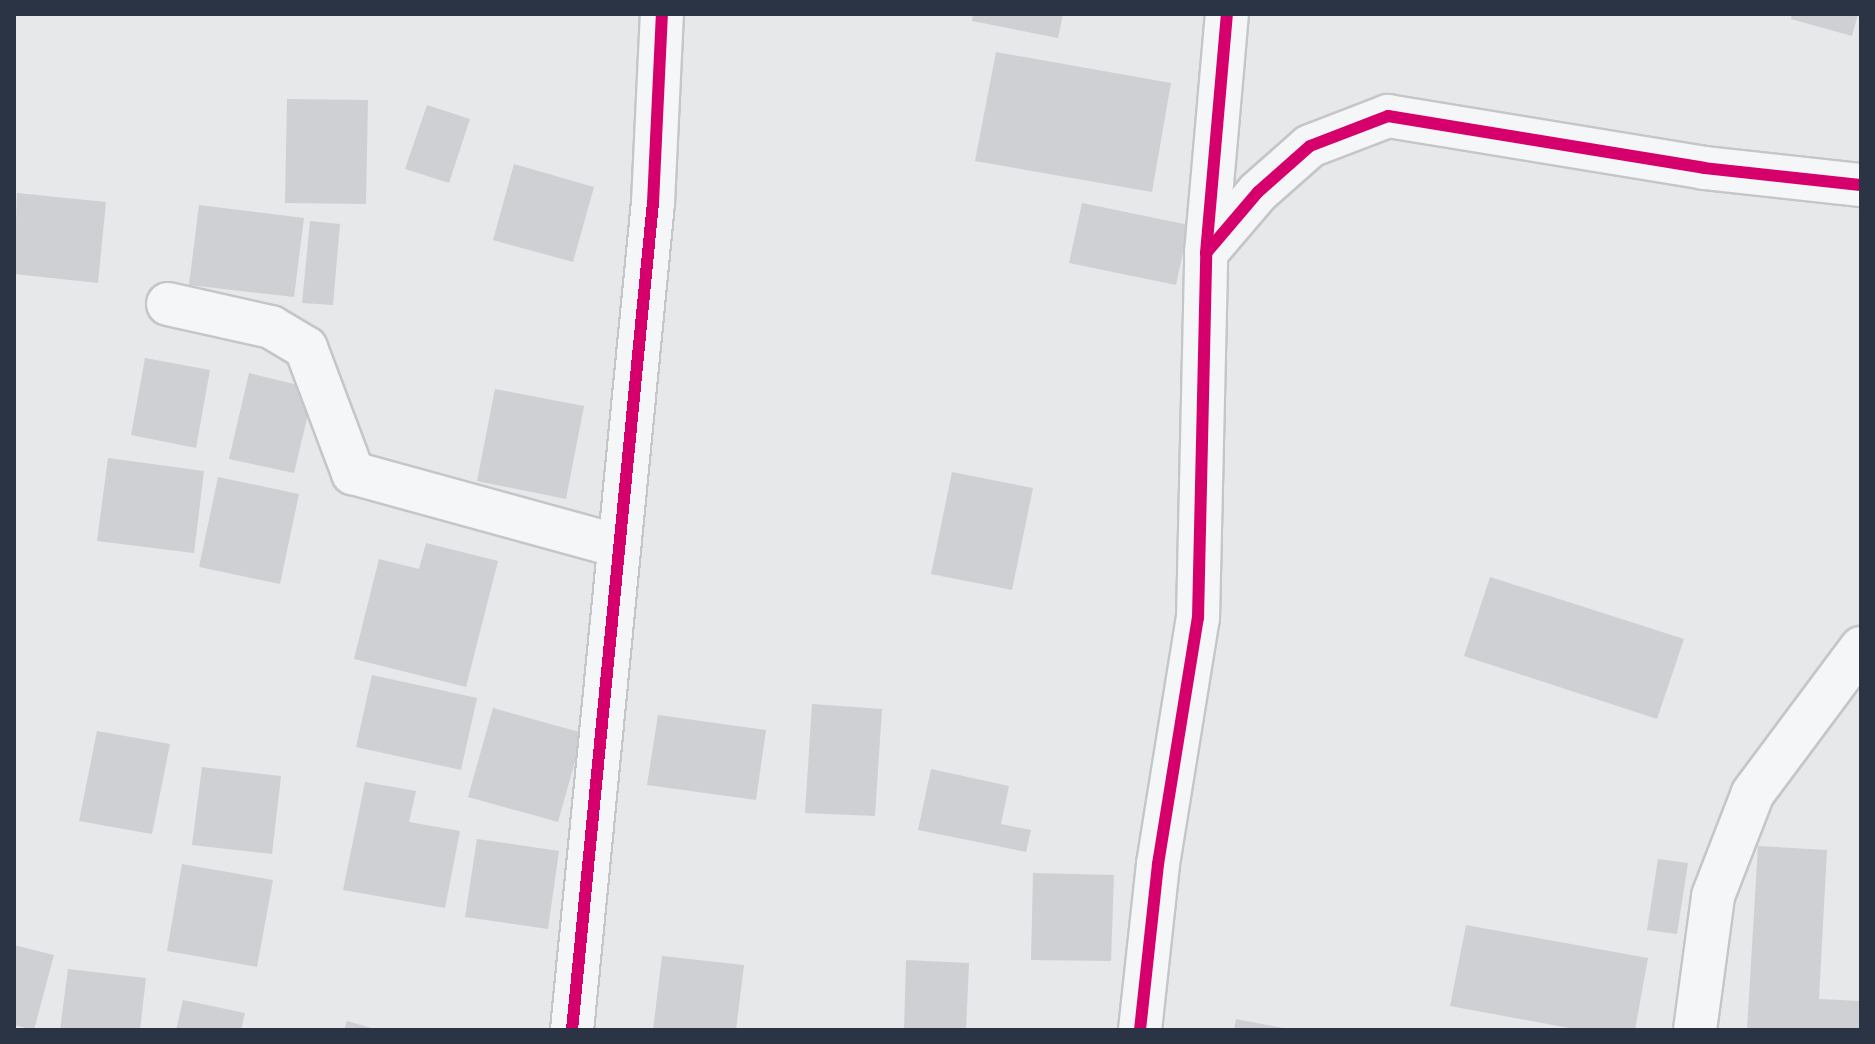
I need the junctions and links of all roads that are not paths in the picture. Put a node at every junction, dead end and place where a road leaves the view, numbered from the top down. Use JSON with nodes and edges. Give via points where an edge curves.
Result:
{"nodes":[{"id":1,"x":662,"y":14,"type":"edge"},
{"id":2,"x":1227,"y":14,"type":"edge"},
{"id":3,"x":1861,"y":185,"type":"edge"},
{"id":4,"x":1206,"y":253,"type":"junction"},
{"id":5,"x":168,"y":304,"type":"dead end"},
{"id":6,"x":618,"y":546,"type":"junction"},
{"id":7,"x":1861,"y":648,"type":"edge"},
{"id":8,"x":572,"y":1030,"type":"edge"},
{"id":9,"x":1140,"y":1030,"type":"edge"},
{"id":10,"x":1695,"y":1030,"type":"edge"}],
"edges":[{"from":1,"to":6,"type":"street","via":[[653,203]]},
{"from":2,"to":4,"type":"street"},
{"from":3,"to":4,"type":"street","via":[[1704,168],[1388,116],[1310,146],[1258,192]]},
{"from":4,"to":9,"type":"street","via":[[1198,618],[1158,864]]},
{"from":5,"to":6,"type":"street","via":[[271,327],[306,348],[353,473]]},
{"from":6,"to":8,"type":"street"},
{"from":7,"to":10,"type":"street","via":[[1753,793],[1713,896]]}]}
